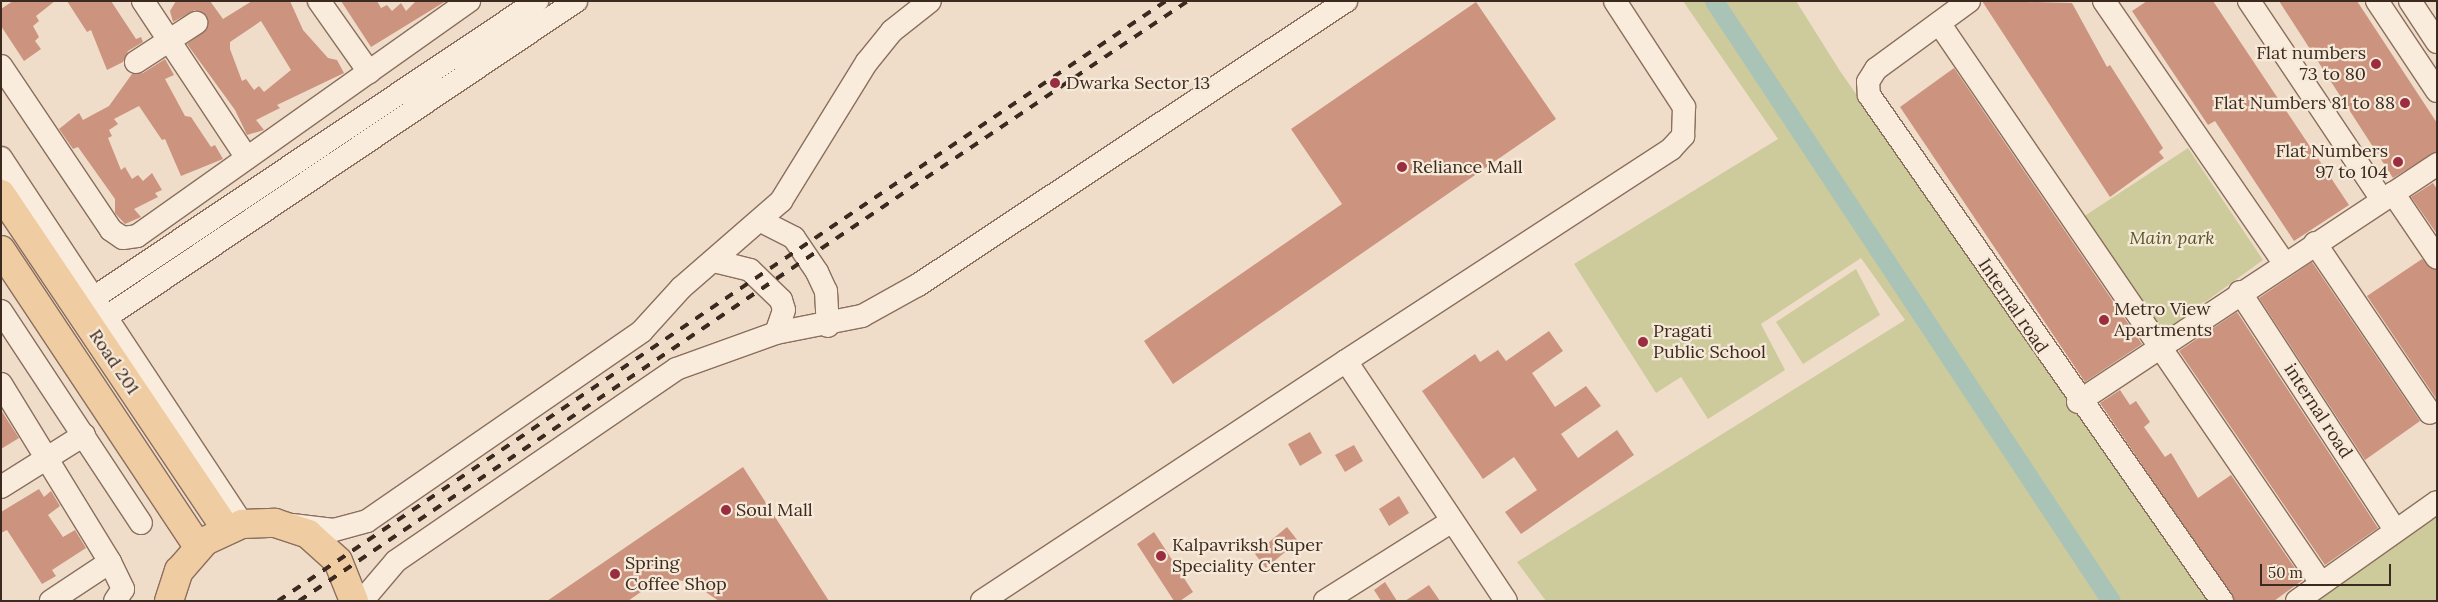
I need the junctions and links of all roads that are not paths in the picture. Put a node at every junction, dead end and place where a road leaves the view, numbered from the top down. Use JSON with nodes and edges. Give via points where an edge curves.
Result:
{"nodes":[{"id":1,"x":143,"y":1,"type":"edge"},
{"id":2,"x":319,"y":1,"type":"edge"},
{"id":3,"x":469,"y":1,"type":"edge"},
{"id":4,"x":537,"y":1,"type":"edge"},
{"id":5,"x":576,"y":1,"type":"edge"},
{"id":6,"x":930,"y":1,"type":"edge"},
{"id":7,"x":1346,"y":1,"type":"edge"},
{"id":8,"x":1615,"y":1,"type":"edge"},
{"id":9,"x":1969,"y":1,"type":"edge"},
{"id":10,"x":2104,"y":1,"type":"edge"},
{"id":11,"x":2248,"y":1,"type":"edge"},
{"id":12,"x":2377,"y":1,"type":"edge"},
{"id":13,"x":2410,"y":1,"type":"edge"},
{"id":14,"x":196,"y":23,"type":"dead end"},
{"id":15,"x":1939,"y":23,"type":"junction"},
{"id":16,"x":169,"y":41,"type":"junction"},
{"id":17,"x":2437,"y":42,"type":"edge"},
{"id":18,"x":136,"y":62,"type":"dead end"},
{"id":19,"x":1,"y":66,"type":"edge"},
{"id":20,"x":369,"y":72,"type":"junction"},
{"id":21,"x":2437,"y":91,"type":"edge"},
{"id":22,"x":1,"y":158,"type":"edge"},
{"id":23,"x":247,"y":158,"type":"junction"},
{"id":24,"x":2437,"y":164,"type":"edge"},
{"id":25,"x":1,"y":194,"type":"edge"},
{"id":26,"x":2388,"y":196,"type":"junction"},
{"id":27,"x":761,"y":221,"type":"junction"},
{"id":28,"x":2315,"y":243,"type":"junction"},
{"id":29,"x":1,"y":250,"type":"edge"},
{"id":30,"x":2437,"y":258,"type":"edge"},
{"id":31,"x":714,"y":261,"type":"junction"},
{"id":32,"x":2284,"y":263,"type":"junction"},
{"id":33,"x":2240,"y":292,"type":"junction"},
{"id":34,"x":92,"y":299,"type":"junction"},
{"id":35,"x":1,"y":311,"type":"edge"},
{"id":36,"x":105,"y":318,"type":"junction"},
{"id":37,"x":828,"y":326,"type":"junction"},
{"id":38,"x":776,"y":333,"type":"junction"},
{"id":39,"x":2156,"y":347,"type":"junction"},
{"id":40,"x":1346,"y":362,"type":"junction"},
{"id":41,"x":1,"y":384,"type":"edge"},
{"id":42,"x":2078,"y":402,"type":"junction"},
{"id":43,"x":2430,"y":413,"type":"dead end"},
{"id":44,"x":84,"y":435,"type":"junction"},
{"id":45,"x":44,"y":458,"type":"junction"},
{"id":46,"x":1,"y":487,"type":"edge"},
{"id":47,"x":2437,"y":502,"type":"edge"},
{"id":48,"x":1452,"y":521,"type":"junction"},
{"id":49,"x":276,"y":523,"type":"junction"},
{"id":50,"x":141,"y":524,"type":"dead end"},
{"id":51,"x":234,"y":527,"type":"junction"},
{"id":52,"x":2396,"y":531,"type":"junction"},
{"id":53,"x":198,"y":546,"type":"junction"},
{"id":54,"x":110,"y":562,"type":"junction"},
{"id":55,"x":2321,"y":583,"type":"junction"},
{"id":56,"x":1326,"y":600,"type":"edge"},
{"id":57,"x":51,"y":601,"type":"edge"},
{"id":58,"x":114,"y":601,"type":"edge"},
{"id":59,"x":168,"y":601,"type":"edge"},
{"id":60,"x":354,"y":601,"type":"edge"},
{"id":61,"x":362,"y":601,"type":"edge"},
{"id":62,"x":982,"y":601,"type":"edge"},
{"id":63,"x":1506,"y":601,"type":"edge"},
{"id":64,"x":2222,"y":601,"type":"edge"},
{"id":65,"x":2297,"y":601,"type":"edge"}],
"edges":[{"from":1,"to":16,"type":"street"},
{"from":2,"to":20,"type":"street"},
{"from":3,"to":20,"type":"street"},
{"from":4,"to":34,"type":"street"},
{"from":5,"to":36,"type":"street"},
{"from":6,"to":27,"type":"street","via":[[892,31],[866,62],[781,201]]},
{"from":7,"to":37,"type":"street","via":[[918,284],[862,316]]},
{"from":8,"to":40,"type":"street","via":[[1684,106],[1683,136],[1664,154]]},
{"from":9,"to":15,"type":"street","name":"Internal road"},
{"from":10,"to":32,"type":"street"},
{"from":11,"to":26,"type":"street"},
{"from":12,"to":21,"type":"street"},
{"from":13,"to":17,"type":"street"},
{"from":14,"to":16,"type":"street"},
{"from":15,"to":39,"type":"street"},
{"from":15,"to":42,"type":"street","name":"Internal road","via":[[1876,70],[1868,82],[1869,95]]},
{"from":16,"to":18,"type":"street"},
{"from":16,"to":23,"type":"street"},
{"from":19,"to":23,"type":"street","via":[[111,230],[123,238],[137,236]]},
{"from":20,"to":23,"type":"street"},
{"from":22,"to":34,"type":"street"},
{"from":24,"to":26,"type":"street"},
{"from":25,"to":51,"type":"main road","name":"Road 201"},
{"from":26,"to":28,"type":"street"},
{"from":26,"to":30,"type":"street"},
{"from":27,"to":31,"type":"street"},
{"from":27,"to":37,"type":"street","via":[[794,238],[817,272],[826,291]]},
{"from":28,"to":32,"type":"street"},
{"from":28,"to":43,"type":"street"},
{"from":29,"to":53,"type":"main road","name":"Road 201"},
{"from":31,"to":38,"type":"street","via":[[750,270],[781,300],[784,310]]},
{"from":31,"to":49,"type":"street","via":[[681,288],[642,331],[367,521],[334,530]]},
{"from":32,"to":33,"type":"street"},
{"from":33,"to":39,"type":"street"},
{"from":33,"to":52,"type":"street","name":"internal road"},
{"from":34,"to":36,"type":"street"},
{"from":35,"to":44,"type":"street"},
{"from":36,"to":51,"type":"street"},
{"from":37,"to":38,"type":"street"},
{"from":38,"to":61,"type":"street","via":[[676,369],[396,560]]},
{"from":39,"to":42,"type":"street"},
{"from":39,"to":55,"type":"street"},
{"from":40,"to":48,"type":"street"},
{"from":40,"to":62,"type":"street"},
{"from":41,"to":45,"type":"street"},
{"from":42,"to":64,"type":"street","name":"Internal road"},
{"from":44,"to":45,"type":"street"},
{"from":44,"to":50,"type":"street"},
{"from":45,"to":46,"type":"street"},
{"from":45,"to":54,"type":"street"},
{"from":47,"to":52,"type":"street"},
{"from":48,"to":56,"type":"street"},
{"from":48,"to":63,"type":"street"},
{"from":49,"to":51,"type":"main road"},
{"from":49,"to":60,"type":"main road","via":[[308,534],[338,560]]},
{"from":51,"to":53,"type":"main road"},
{"from":52,"to":55,"type":"street"},
{"from":53,"to":59,"type":"main road","via":[[179,571]]},
{"from":54,"to":57,"type":"street"},
{"from":54,"to":58,"type":"street","via":[[123,589]]},
{"from":55,"to":65,"type":"street"}]}
